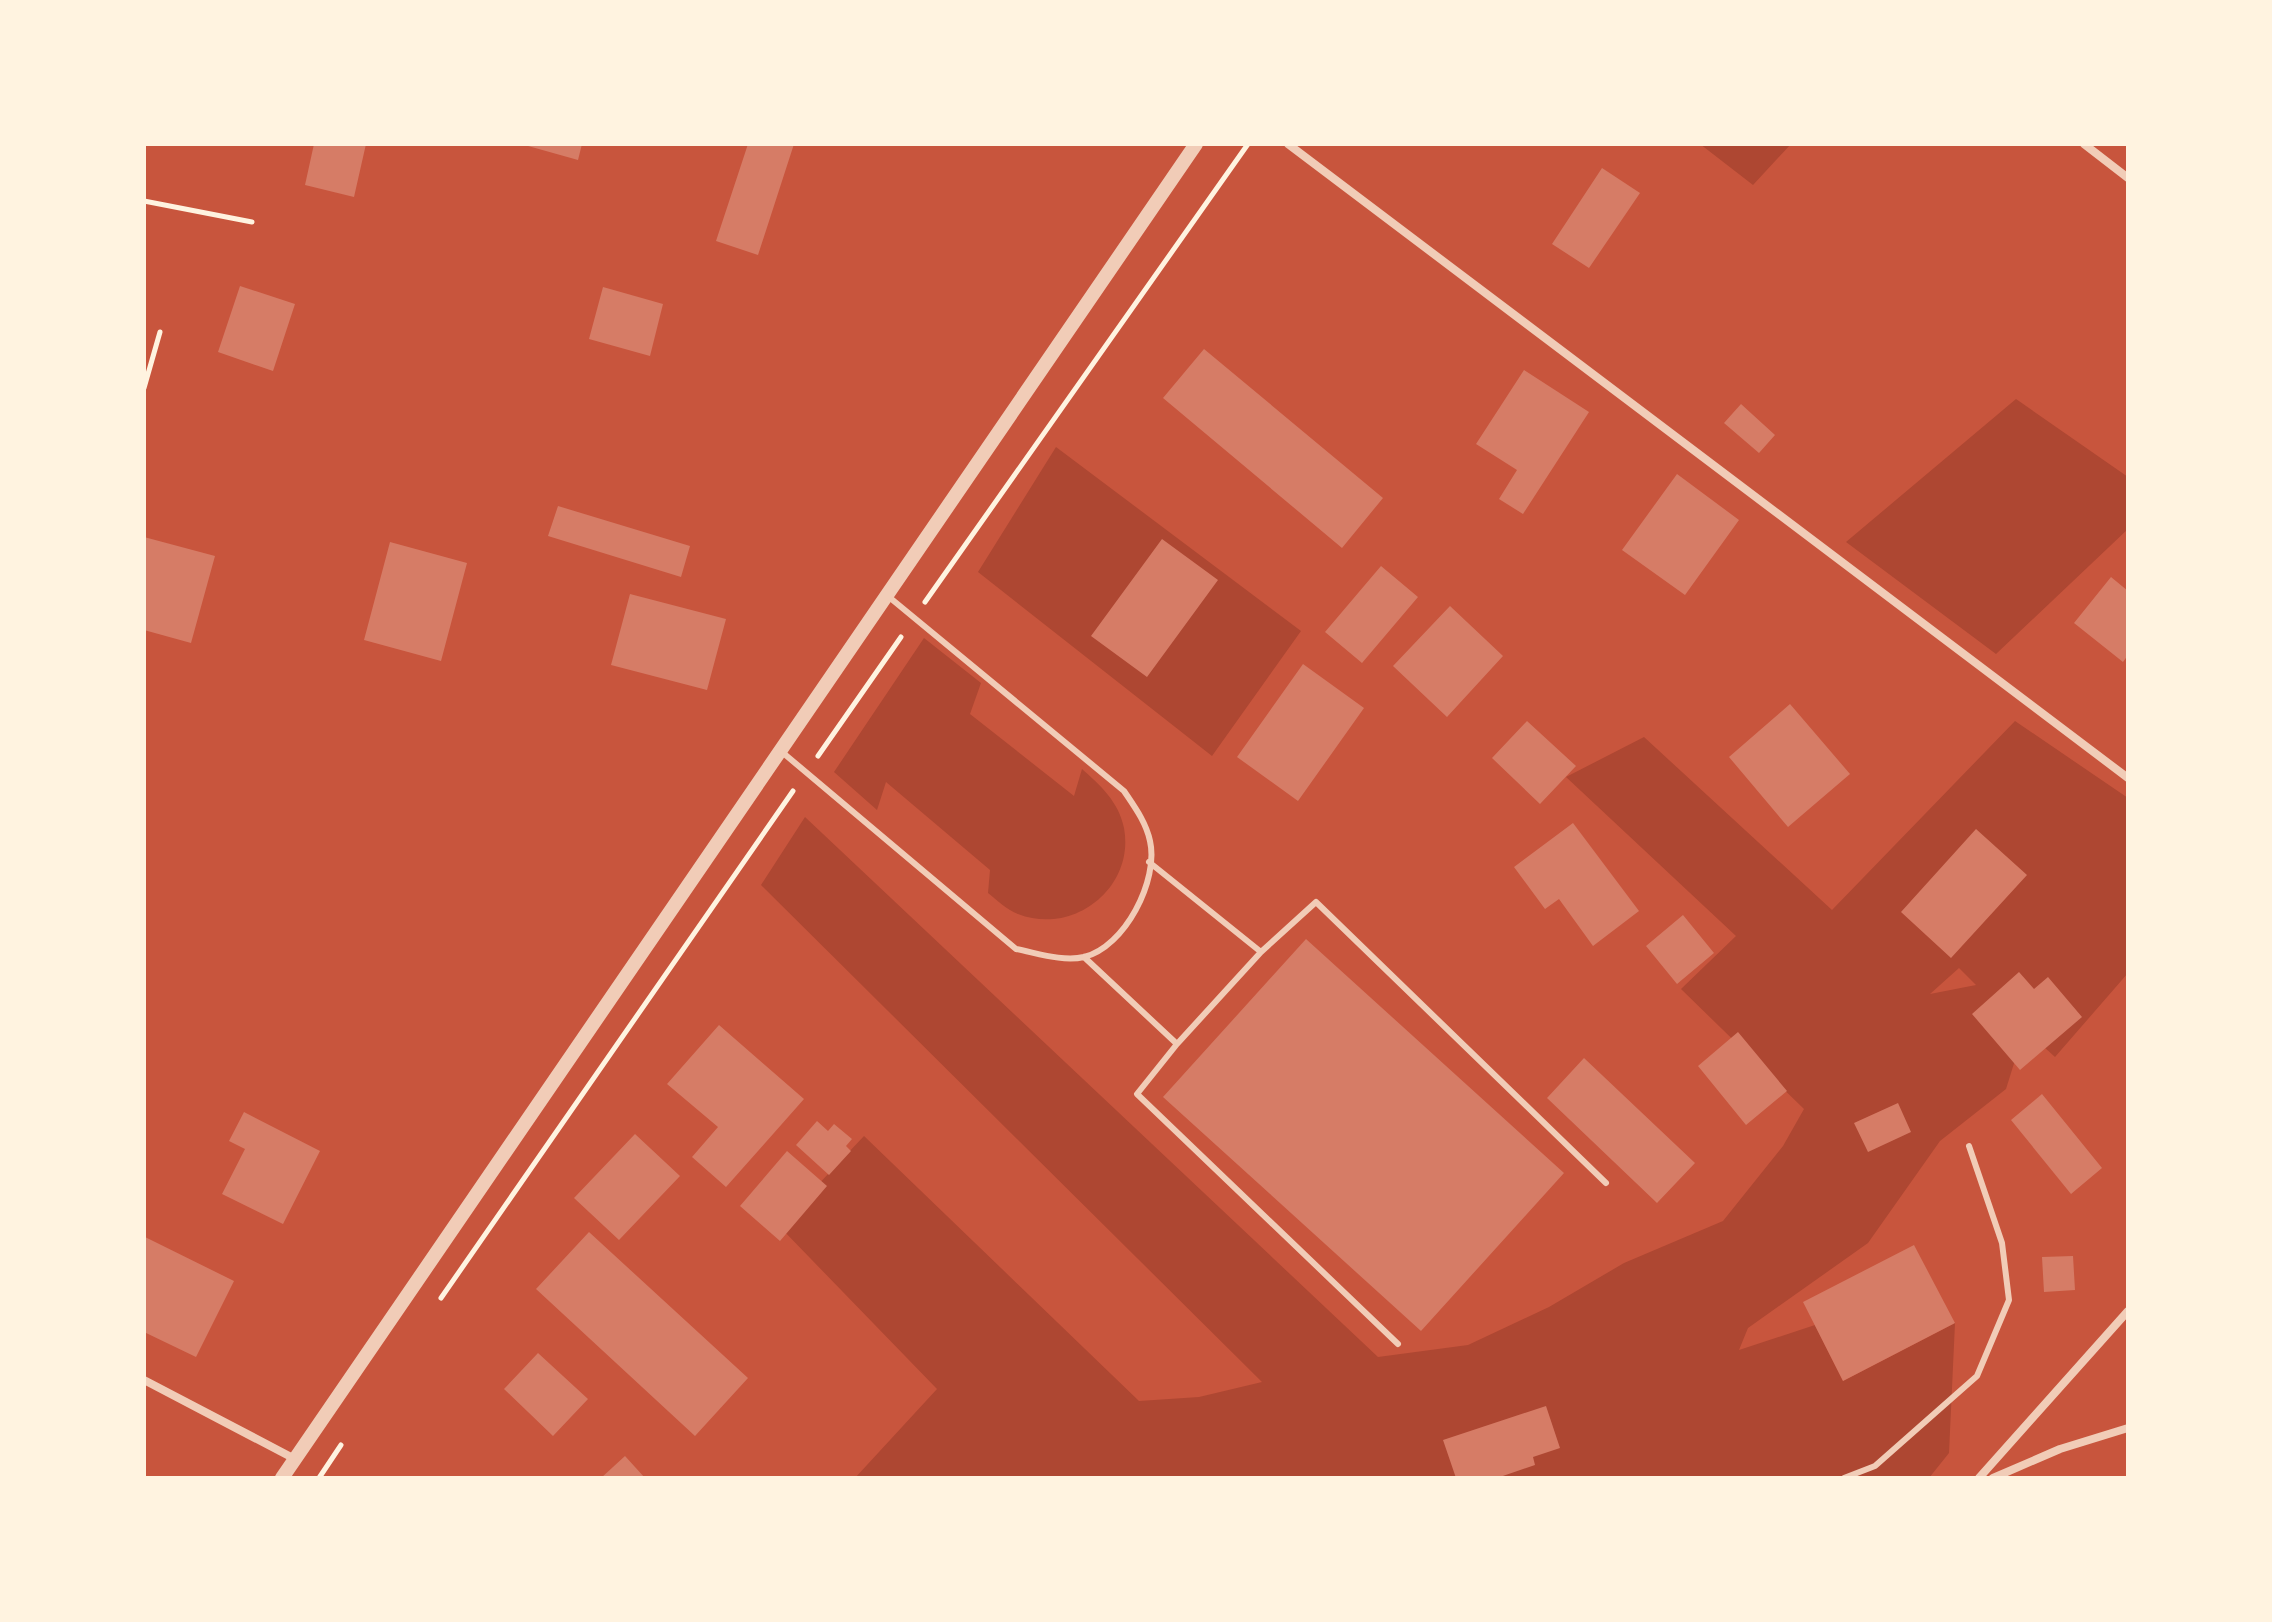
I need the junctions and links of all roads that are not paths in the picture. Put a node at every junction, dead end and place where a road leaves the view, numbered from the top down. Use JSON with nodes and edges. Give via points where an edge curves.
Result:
{"nodes":[{"id":1,"x":1196,"y":144,"type":"edge"},
{"id":2,"x":1288,"y":144,"type":"edge"},
{"id":3,"x":2084,"y":144,"type":"edge"},
{"id":4,"x":2128,"y":178,"type":"edge"},
{"id":5,"x":889,"y":597,"type":"junction"},
{"id":6,"x":779,"y":749,"type":"junction"},
{"id":7,"x":2128,"y":778,"type":"edge"},
{"id":8,"x":1149,"y":862,"type":"junction"},
{"id":9,"x":1261,"y":952,"type":"junction"},
{"id":10,"x":1084,"y":957,"type":"junction"},
{"id":11,"x":1177,"y":1044,"type":"junction"},
{"id":12,"x":1969,"y":1146,"type":"dead end"},
{"id":13,"x":1606,"y":1183,"type":"dead end"},
{"id":14,"x":2128,"y":1311,"type":"edge"},
{"id":15,"x":1398,"y":1344,"type":"dead end"},
{"id":16,"x":144,"y":1380,"type":"edge"},
{"id":17,"x":2128,"y":1428,"type":"edge"},
{"id":18,"x":293,"y":1458,"type":"junction"},
{"id":19,"x":282,"y":1478,"type":"edge"},
{"id":20,"x":1844,"y":1478,"type":"edge"},
{"id":21,"x":1979,"y":1478,"type":"edge"},
{"id":22,"x":1993,"y":1478,"type":"edge"}],
"edges":[{"from":1,"to":5,"type":"street"},
{"from":2,"to":7,"type":"street"},
{"from":3,"to":4,"type":"street"},
{"from":5,"to":6,"type":"street"},
{"from":5,"to":8,"type":"lane","via":[[1124,791],[1151,843]]},
{"from":6,"to":10,"type":"lane","via":[[1016,949]]},
{"from":6,"to":18,"type":"street"},
{"from":8,"to":9,"type":"lane"},
{"from":8,"to":10,"type":"lane","via":[[1135,915],[1113,941]]},
{"from":9,"to":11,"type":"lane"},
{"from":9,"to":13,"type":"lane","via":[[1316,902]]},
{"from":10,"to":11,"type":"lane"},
{"from":11,"to":15,"type":"lane","via":[[1137,1094]]},
{"from":12,"to":20,"type":"lane","via":[[2002,1243],[2009,1300],[1977,1376],[1875,1466]]},
{"from":14,"to":21,"type":"street"},
{"from":16,"to":18,"type":"street"},
{"from":17,"to":22,"type":"street"},
{"from":18,"to":19,"type":"street"}]}
